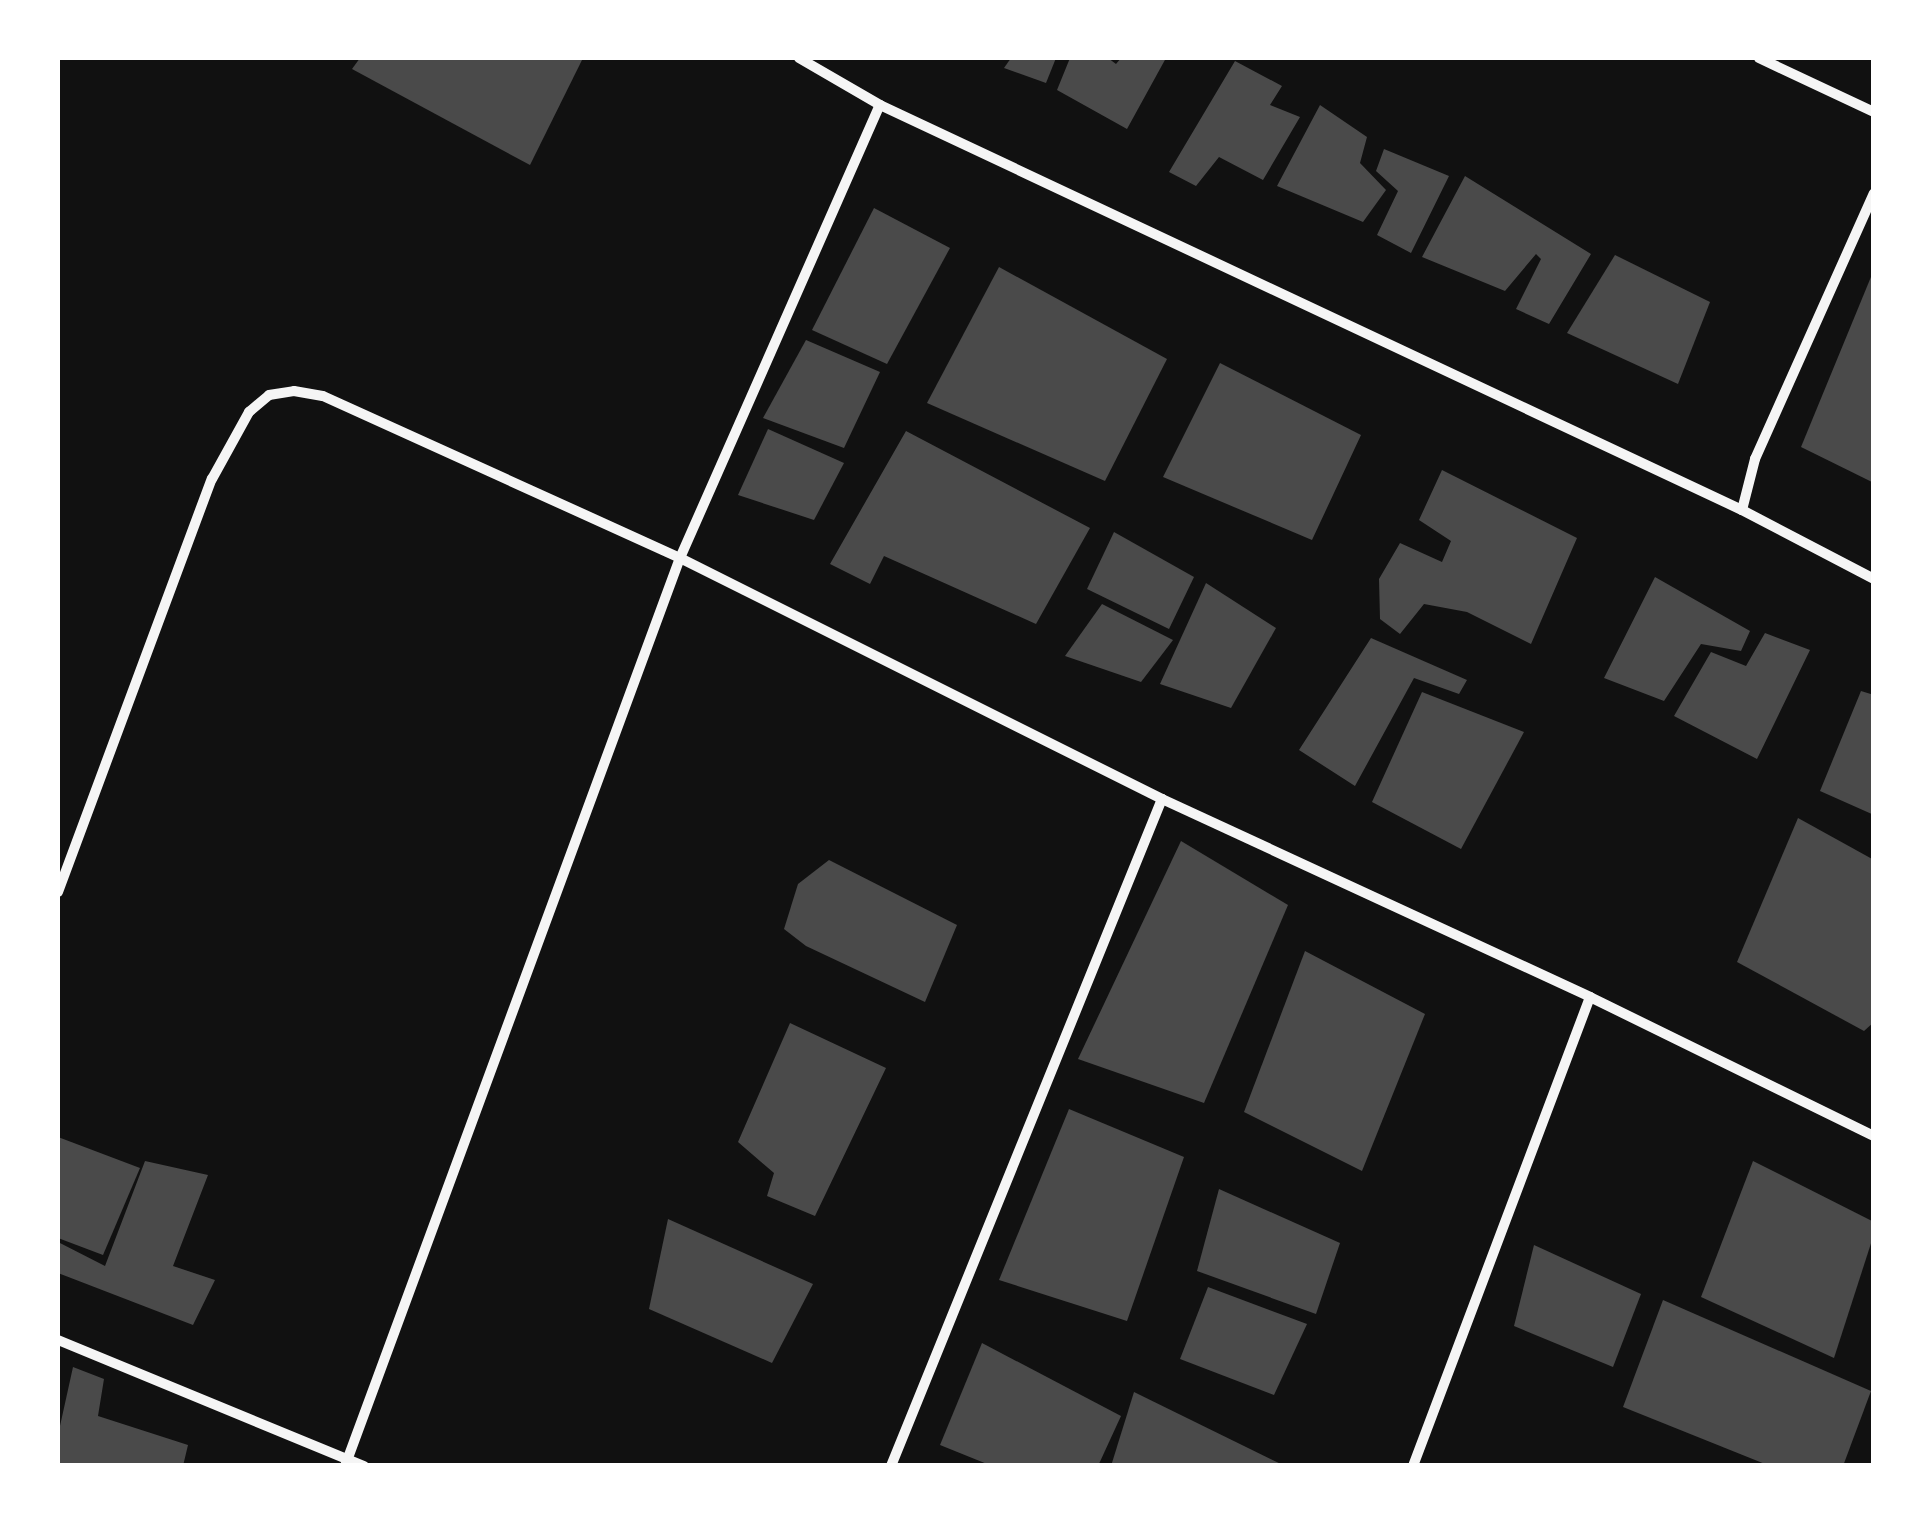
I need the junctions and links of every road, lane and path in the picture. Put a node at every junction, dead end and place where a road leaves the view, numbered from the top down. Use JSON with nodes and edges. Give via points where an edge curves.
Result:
{"nodes":[{"id":1,"x":799,"y":58,"type":"edge"},
{"id":2,"x":1759,"y":58,"type":"edge"},
{"id":3,"x":880,"y":105,"type":"junction"},
{"id":4,"x":1874,"y":112,"type":"edge"},
{"id":5,"x":1874,"y":193,"type":"edge"},
{"id":6,"x":1742,"y":510,"type":"junction"},
{"id":7,"x":680,"y":558,"type":"junction"},
{"id":8,"x":1874,"y":579,"type":"edge"},
{"id":9,"x":1162,"y":798,"type":"junction"},
{"id":10,"x":58,"y":892,"type":"edge"},
{"id":11,"x":1590,"y":997,"type":"junction"},
{"id":12,"x":1874,"y":1136,"type":"edge"},
{"id":13,"x":58,"y":1340,"type":"edge"},
{"id":14,"x":347,"y":1462,"type":"edge"},
{"id":15,"x":364,"y":1466,"type":"edge"},
{"id":16,"x":890,"y":1466,"type":"edge"},
{"id":17,"x":1413,"y":1466,"type":"edge"}],
"edges":[{"from":1,"to":3,"type":"street"},
{"from":2,"to":4,"type":"street"},
{"from":3,"to":6,"type":"street"},
{"from":3,"to":7,"type":"street"},
{"from":5,"to":6,"type":"street","via":[[1756,460]]},
{"from":6,"to":8,"type":"street"},
{"from":7,"to":9,"type":"street"},
{"from":7,"to":10,"type":"street","via":[[323,396],[270,395],[248,412],[212,479]]},
{"from":7,"to":14,"type":"street"},
{"from":9,"to":11,"type":"street"},
{"from":9,"to":16,"type":"street"},
{"from":11,"to":12,"type":"street"},
{"from":11,"to":17,"type":"street"},
{"from":13,"to":14,"type":"street"},
{"from":14,"to":15,"type":"street"}]}
